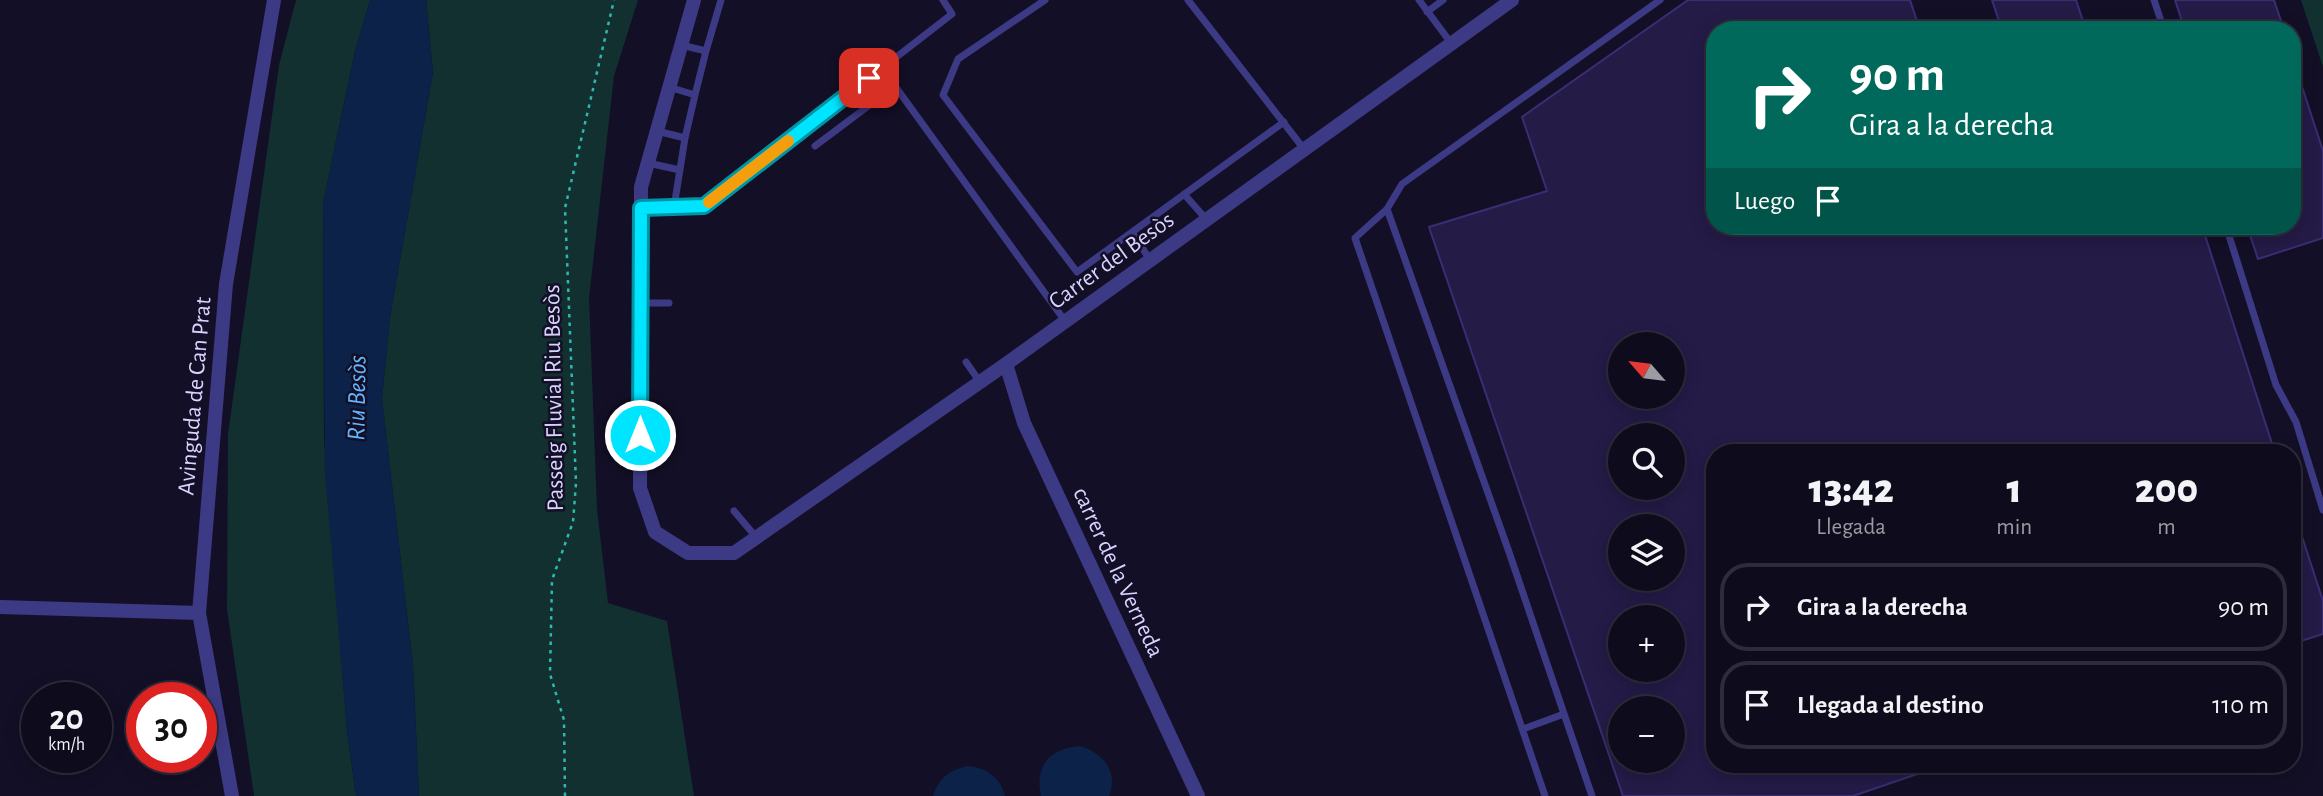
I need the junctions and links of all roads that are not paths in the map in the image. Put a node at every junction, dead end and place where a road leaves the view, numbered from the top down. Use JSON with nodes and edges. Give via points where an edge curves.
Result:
{"nodes":[{"id":1,"x":274,"y":0,"type":"edge"},
{"id":2,"x":694,"y":0,"type":"edge"},
{"id":3,"x":722,"y":0,"type":"edge"},
{"id":4,"x":943,"y":0,"type":"edge"},
{"id":5,"x":1045,"y":0,"type":"edge"},
{"id":6,"x":1188,"y":0,"type":"edge"},
{"id":7,"x":1419,"y":0,"type":"edge"},
{"id":8,"x":1443,"y":0,"type":"edge"},
{"id":9,"x":1512,"y":0,"type":"edge"},
{"id":10,"x":1660,"y":0,"type":"edge"},
{"id":11,"x":2154,"y":0,"type":"edge"},
{"id":12,"x":1427,"y":12,"type":"junction"},
{"id":13,"x":2161,"y":21,"type":"edge"},
{"id":14,"x":1451,"y":44,"type":"junction"},
{"id":15,"x":681,"y":45,"type":"junction"},
{"id":16,"x":706,"y":51,"type":"junction"},
{"id":17,"x":669,"y":87,"type":"junction"},
{"id":18,"x":695,"y":94,"type":"junction"},
{"id":19,"x":1284,"y":122,"type":"junction"},
{"id":20,"x":657,"y":131,"type":"junction"},
{"id":21,"x":685,"y":138,"type":"junction"},
{"id":22,"x":815,"y":146,"type":"dead end"},
{"id":23,"x":1304,"y":149,"type":"junction"},
{"id":24,"x":648,"y":163,"type":"junction"},
{"id":25,"x":680,"y":170,"type":"junction"},
{"id":26,"x":1184,"y":194,"type":"junction"},
{"id":27,"x":674,"y":207,"type":"junction"},
{"id":28,"x":641,"y":208,"type":"junction"},
{"id":29,"x":1387,"y":209,"type":"junction"},
{"id":30,"x":1206,"y":219,"type":"junction"},
{"id":31,"x":1132,"y":232,"type":"junction"},
{"id":32,"x":2228,"y":235,"type":"edge"},
{"id":33,"x":1150,"y":260,"type":"junction"},
{"id":34,"x":641,"y":303,"type":"junction"},
{"id":35,"x":669,"y":303,"type":"dead end"},
{"id":36,"x":1065,"y":321,"type":"junction"},
{"id":37,"x":967,"y":364,"type":"dead end"},
{"id":38,"x":1006,"y":364,"type":"junction"},
{"id":39,"x":979,"y":382,"type":"junction"},
{"id":40,"x":2323,"y":510,"type":"edge"},
{"id":41,"x":734,"y":511,"type":"dead end"},
{"id":42,"x":756,"y":538,"type":"junction"},
{"id":43,"x":0,"y":607,"type":"edge"},
{"id":44,"x":199,"y":613,"type":"junction"},
{"id":45,"x":1564,"y":714,"type":"junction"},
{"id":46,"x":1522,"y":729,"type":"junction"},
{"id":47,"x":232,"y":796,"type":"edge"},
{"id":48,"x":1198,"y":796,"type":"edge"},
{"id":49,"x":1545,"y":796,"type":"edge"},
{"id":50,"x":1592,"y":796,"type":"edge"}],
"edges":[{"from":1,"to":44,"type":"street","name":"Avinguda de Can Prat","via":[[226,284]]},
{"from":2,"to":15,"type":"street"},
{"from":3,"to":16,"type":"lane"},
{"from":4,"to":27,"type":"lane","via":[[952,14],[704,206]]},
{"from":5,"to":31,"type":"lane","via":[[958,59],[943,95],[1077,272]]},
{"from":6,"to":19,"type":"lane"},
{"from":7,"to":12,"type":"lane"},
{"from":8,"to":12,"type":"lane"},
{"from":9,"to":14,"type":"street","name":"Carrer del Besòs"},
{"from":10,"to":29,"type":"lane","via":[[1402,184]]},
{"from":11,"to":13,"type":"lane"},
{"from":12,"to":14,"type":"lane"},
{"from":14,"to":23,"type":"street","name":"Carrer del Besòs"},
{"from":15,"to":16,"type":"lane"},
{"from":15,"to":17,"type":"street"},
{"from":16,"to":18,"type":"lane"},
{"from":17,"to":18,"type":"lane"},
{"from":17,"to":20,"type":"street"},
{"from":18,"to":21,"type":"lane"},
{"from":19,"to":23,"type":"lane"},
{"from":19,"to":26,"type":"lane"},
{"from":20,"to":21,"type":"lane"},
{"from":20,"to":24,"type":"street"},
{"from":21,"to":25,"type":"lane"},
{"from":22,"to":36,"type":"lane","via":[[895,86]]},
{"from":23,"to":30,"type":"street","name":"Carrer del Besòs"},
{"from":24,"to":25,"type":"lane"},
{"from":24,"to":28,"type":"street"},
{"from":25,"to":27,"type":"lane"},
{"from":26,"to":30,"type":"lane"},
{"from":26,"to":31,"type":"lane"},
{"from":27,"to":28,"type":"lane"},
{"from":28,"to":34,"type":"street"},
{"from":29,"to":45,"type":"lane"},
{"from":29,"to":46,"type":"lane","via":[[1355,238]]},
{"from":30,"to":33,"type":"street","name":"Carrer del Besòs"},
{"from":31,"to":33,"type":"lane"},
{"from":32,"to":40,"type":"lane","via":[[2276,385],[2296,422]]},
{"from":33,"to":36,"type":"street","name":"Carrer del Besòs"},
{"from":34,"to":35,"type":"lane"},
{"from":34,"to":42,"type":"street","name":"Carrer del Besòs","via":[[640,488],[655,532],[688,553],[734,553]]},
{"from":36,"to":38,"type":"street","name":"Carrer del Besòs"},
{"from":37,"to":39,"type":"lane"},
{"from":38,"to":39,"type":"street","name":"Carrer del Besòs"},
{"from":38,"to":48,"type":"street","name":"carrer de la Verneda","via":[[1024,423]]},
{"from":39,"to":42,"type":"street","name":"Carrer del Besòs"},
{"from":41,"to":42,"type":"lane"},
{"from":43,"to":44,"type":"street"},
{"from":44,"to":47,"type":"street","name":"Avinguda de Can Prat"},
{"from":45,"to":46,"type":"lane"},
{"from":45,"to":50,"type":"lane"},
{"from":46,"to":49,"type":"lane"}]}
